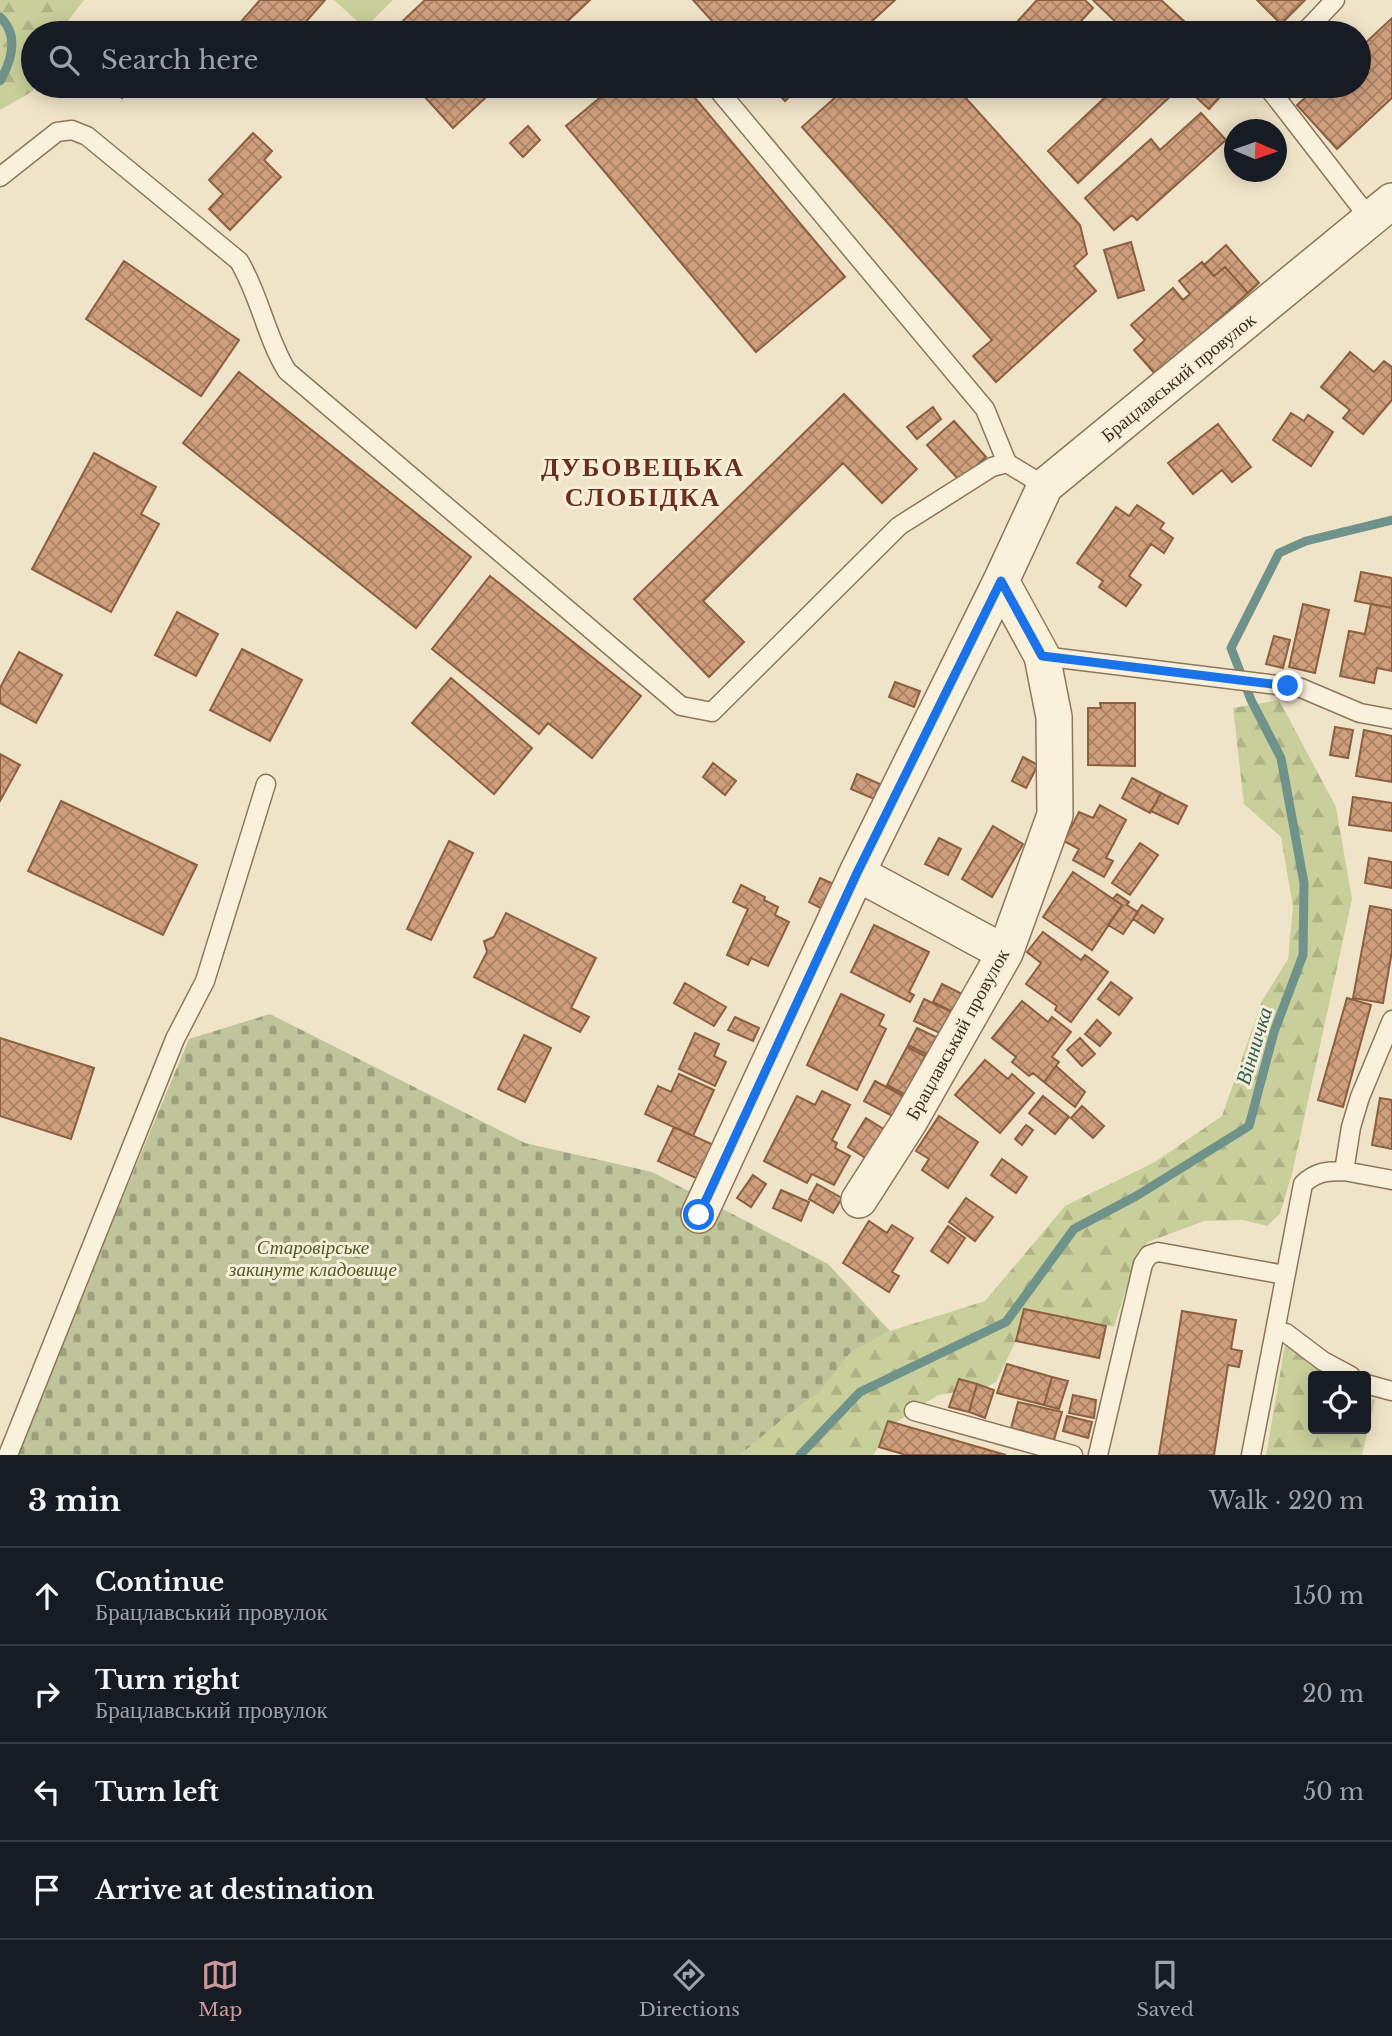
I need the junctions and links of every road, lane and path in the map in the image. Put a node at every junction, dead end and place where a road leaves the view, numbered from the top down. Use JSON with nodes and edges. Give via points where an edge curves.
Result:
{"nodes":[{"id":1,"x":1335,"y":0,"type":"edge"},
{"id":2,"x":1315,"y":21,"type":"edge"},
{"id":3,"x":725,"y":98,"type":"edge"},
{"id":4,"x":1278,"y":98,"type":"edge"},
{"id":5,"x":0,"y":177,"type":"edge"},
{"id":6,"x":1381,"y":210,"type":"edge"},
{"id":7,"x":1007,"y":463,"type":"junction"},
{"id":8,"x":1045,"y":486,"type":"junction"},
{"id":9,"x":1001,"y":581,"type":"junction"},
{"id":10,"x":1042,"y":656,"type":"junction"},
{"id":11,"x":1392,"y":719,"type":"edge"},
{"id":12,"x":266,"y":784,"type":"dead end"},
{"id":13,"x":857,"y":873,"type":"junction"},
{"id":14,"x":1005,"y":953,"type":"junction"},
{"id":15,"x":1392,"y":1020,"type":"edge"},
{"id":16,"x":1344,"y":1171,"type":"junction"},
{"id":17,"x":1392,"y":1180,"type":"edge"},
{"id":18,"x":859,"y":1200,"type":"dead end"},
{"id":19,"x":699,"y":1215,"type":"dead end"},
{"id":20,"x":1285,"y":1275,"type":"junction"},
{"id":21,"x":1275,"y":1331,"type":"junction"},
{"id":22,"x":1342,"y":1371,"type":"edge"},
{"id":23,"x":1371,"y":1385,"type":"edge"},
{"id":24,"x":1392,"y":1391,"type":"edge"},
{"id":25,"x":914,"y":1411,"type":"dead end"},
{"id":26,"x":8,"y":1455,"type":"edge"},
{"id":27,"x":1073,"y":1455,"type":"edge"},
{"id":28,"x":1098,"y":1455,"type":"edge"},
{"id":29,"x":1251,"y":1455,"type":"edge"}],
"edges":[{"from":1,"to":2,"type":"lane"},
{"from":3,"to":7,"type":"lane","via":[[985,408]]},
{"from":4,"to":6,"type":"lane"},
{"from":5,"to":7,"type":"lane","via":[[57,132],[72,130],[87,136],[239,261],[252,282],[287,372],[681,706],[712,712],[899,526],[992,467]]},
{"from":6,"to":8,"type":"street","name":"Брацлавський провулок"},
{"from":7,"to":8,"type":"lane"},
{"from":8,"to":9,"type":"street","name":"Брацлавський провулок"},
{"from":9,"to":10,"type":"street","name":"Брацлавський провулок"},
{"from":9,"to":13,"type":"street","name":"Брацлавський провулок"},
{"from":10,"to":11,"type":"lane","via":[[1301,688],[1360,713]]},
{"from":10,"to":14,"type":"street","name":"Брацлавський провулок","via":[[1054,717],[1055,815]]},
{"from":12,"to":26,"type":"lane","via":[[205,981],[175,1039]]},
{"from":13,"to":14,"type":"street"},
{"from":13,"to":19,"type":"street","name":"Брацлавський провулок"},
{"from":14,"to":18,"type":"street","name":"Брацлавський провулок"},
{"from":15,"to":16,"type":"lane","via":[[1360,1097]]},
{"from":16,"to":17,"type":"lane"},
{"from":16,"to":20,"type":"lane","via":[[1314,1174],[1303,1184]]},
{"from":20,"to":21,"type":"lane"},
{"from":20,"to":28,"type":"lane","via":[[1158,1252],[1149,1255],[1143,1264]]},
{"from":21,"to":22,"type":"lane","via":[[1286,1333]]},
{"from":21,"to":29,"type":"lane"},
{"from":23,"to":24,"type":"lane"},
{"from":25,"to":27,"type":"lane"}]}
